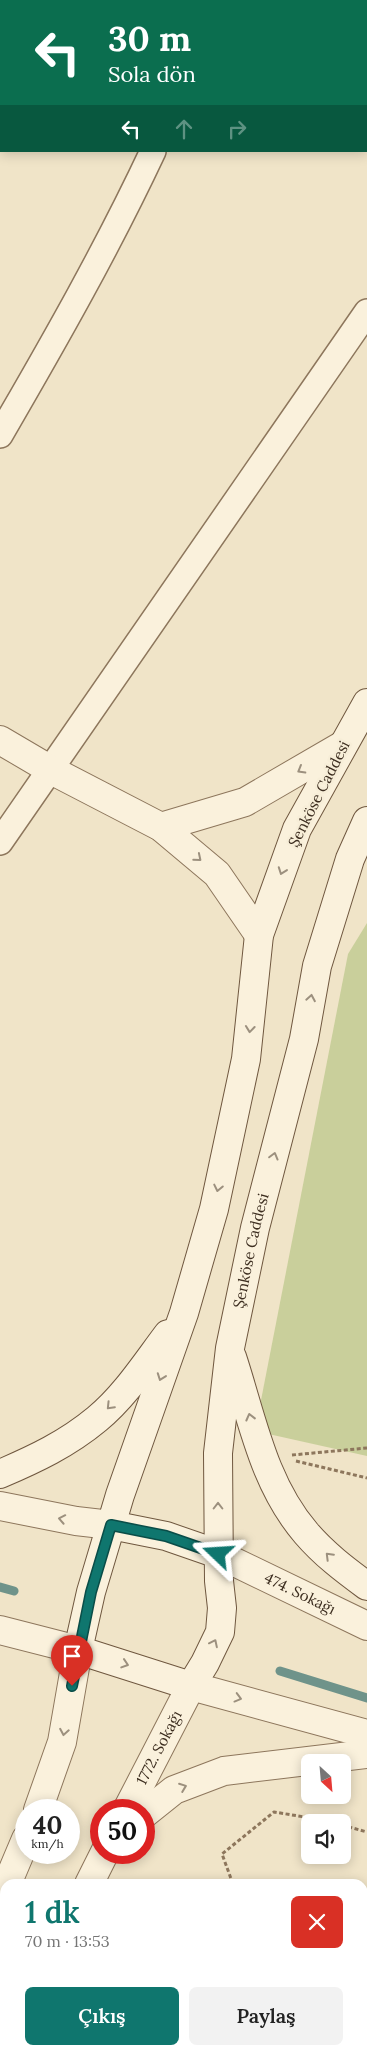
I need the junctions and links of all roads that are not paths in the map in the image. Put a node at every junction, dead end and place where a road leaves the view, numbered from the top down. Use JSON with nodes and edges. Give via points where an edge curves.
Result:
{"nodes":[{"id":1,"x":152,"y":152,"type":"edge"},
{"id":2,"x":367,"y":312,"type":"edge"},
{"id":3,"x":0,"y":435,"type":"edge"},
{"id":4,"x":367,"y":703,"type":"edge"},
{"id":5,"x":0,"y":740,"type":"edge"},
{"id":6,"x":343,"y":746,"type":"junction"},
{"id":7,"x":51,"y":770,"type":"junction"},
{"id":8,"x":367,"y":821,"type":"edge"},
{"id":9,"x":161,"y":827,"type":"junction"},
{"id":10,"x":0,"y":842,"type":"edge"},
{"id":11,"x":259,"y":935,"type":"junction"},
{"id":12,"x":184,"y":1313,"type":"junction"},
{"id":13,"x":230,"y":1348,"type":"junction"},
{"id":14,"x":0,"y":1474,"type":"edge"},
{"id":15,"x":0,"y":1506,"type":"edge"},
{"id":16,"x":111,"y":1525,"type":"junction"},
{"id":17,"x":218,"y":1554,"type":"junction"},
{"id":18,"x":367,"y":1586,"type":"edge"},
{"id":19,"x":367,"y":1626,"type":"edge"},
{"id":20,"x":0,"y":1630,"type":"edge"},
{"id":21,"x":78,"y":1650,"type":"junction"},
{"id":22,"x":190,"y":1686,"type":"junction"},
{"id":23,"x":367,"y":1734,"type":"edge"},
{"id":24,"x":367,"y":1754,"type":"edge"},
{"id":25,"x":42,"y":1799,"type":"edge"},
{"id":26,"x":133,"y":1799,"type":"edge"},
{"id":27,"x":155,"y":1805,"type":"edge"},
{"id":28,"x":15,"y":1864,"type":"edge"},
{"id":29,"x":99,"y":1864,"type":"edge"},
{"id":30,"x":9,"y":1879,"type":"edge"},
{"id":31,"x":92,"y":1879,"type":"edge"}],
"edges":[{"from":1,"to":3,"type":"street","via":[[81,293]]},
{"from":2,"to":7,"type":"street"},
{"from":4,"to":6,"type":"main road","name":"Şenköse Caddesi"},
{"from":5,"to":7,"type":"main road"},
{"from":6,"to":9,"type":"main road","one_way":true,"via":[[244,802]]},
{"from":6,"to":11,"type":"main road","name":"Şenköse Caddesi","one_way":true,"via":[[297,830]]},
{"from":7,"to":9,"type":"main road"},
{"from":7,"to":10,"type":"street"},
{"from":13,"to":8,"type":"main road","name":"Şenköse Caddesi","one_way":true,"via":[[255,1228],[304,1039],[317,966],[350,859]]},
{"from":9,"to":11,"type":"main road","one_way":true,"via":[[217,874]]},
{"from":11,"to":12,"type":"main road","name":"Şenköse Caddesi","one_way":true,"via":[[246,1059],[214,1209]]},
{"from":12,"to":14,"type":"main road","one_way":true,"via":[[138,1375],[98,1418],[47,1453]]},
{"from":12,"to":16,"type":"main road","name":"Şenköse Caddesi","one_way":true},
{"from":17,"to":13,"type":"main road","name":"Şenköse Caddesi","one_way":true,"via":[[218,1453]]},
{"from":18,"to":13,"type":"main road","one_way":true,"via":[[329,1556],[306,1533],[284,1503],[263,1460]]},
{"from":16,"to":15,"type":"main road","name":"474. Sokağı","one_way":true},
{"from":16,"to":17,"type":"main road","name":"474. Sokağı","via":[[166,1536]]},
{"from":16,"to":21,"type":"main road","name":"Şenköse Caddesi"},
{"from":17,"to":19,"type":"main road","name":"474. Sokağı"},
{"from":22,"to":17,"type":"main road","name":"Şenköse Caddesi","one_way":true,"via":[[220,1632],[222,1608]]},
{"from":20,"to":21,"type":"main road"},
{"from":21,"to":22,"type":"main road","one_way":true},
{"from":21,"to":25,"type":"main road","one_way":true,"via":[[62,1742]]},
{"from":22,"to":23,"type":"main road","one_way":true},
{"from":22,"to":26,"type":"main road","name":"1772. Sokağı"},
{"from":27,"to":24,"type":"main road","one_way":true,"via":[[174,1790],[224,1771]]},
{"from":28,"to":30,"type":"main road"},
{"from":29,"to":31,"type":"main road"}]}
